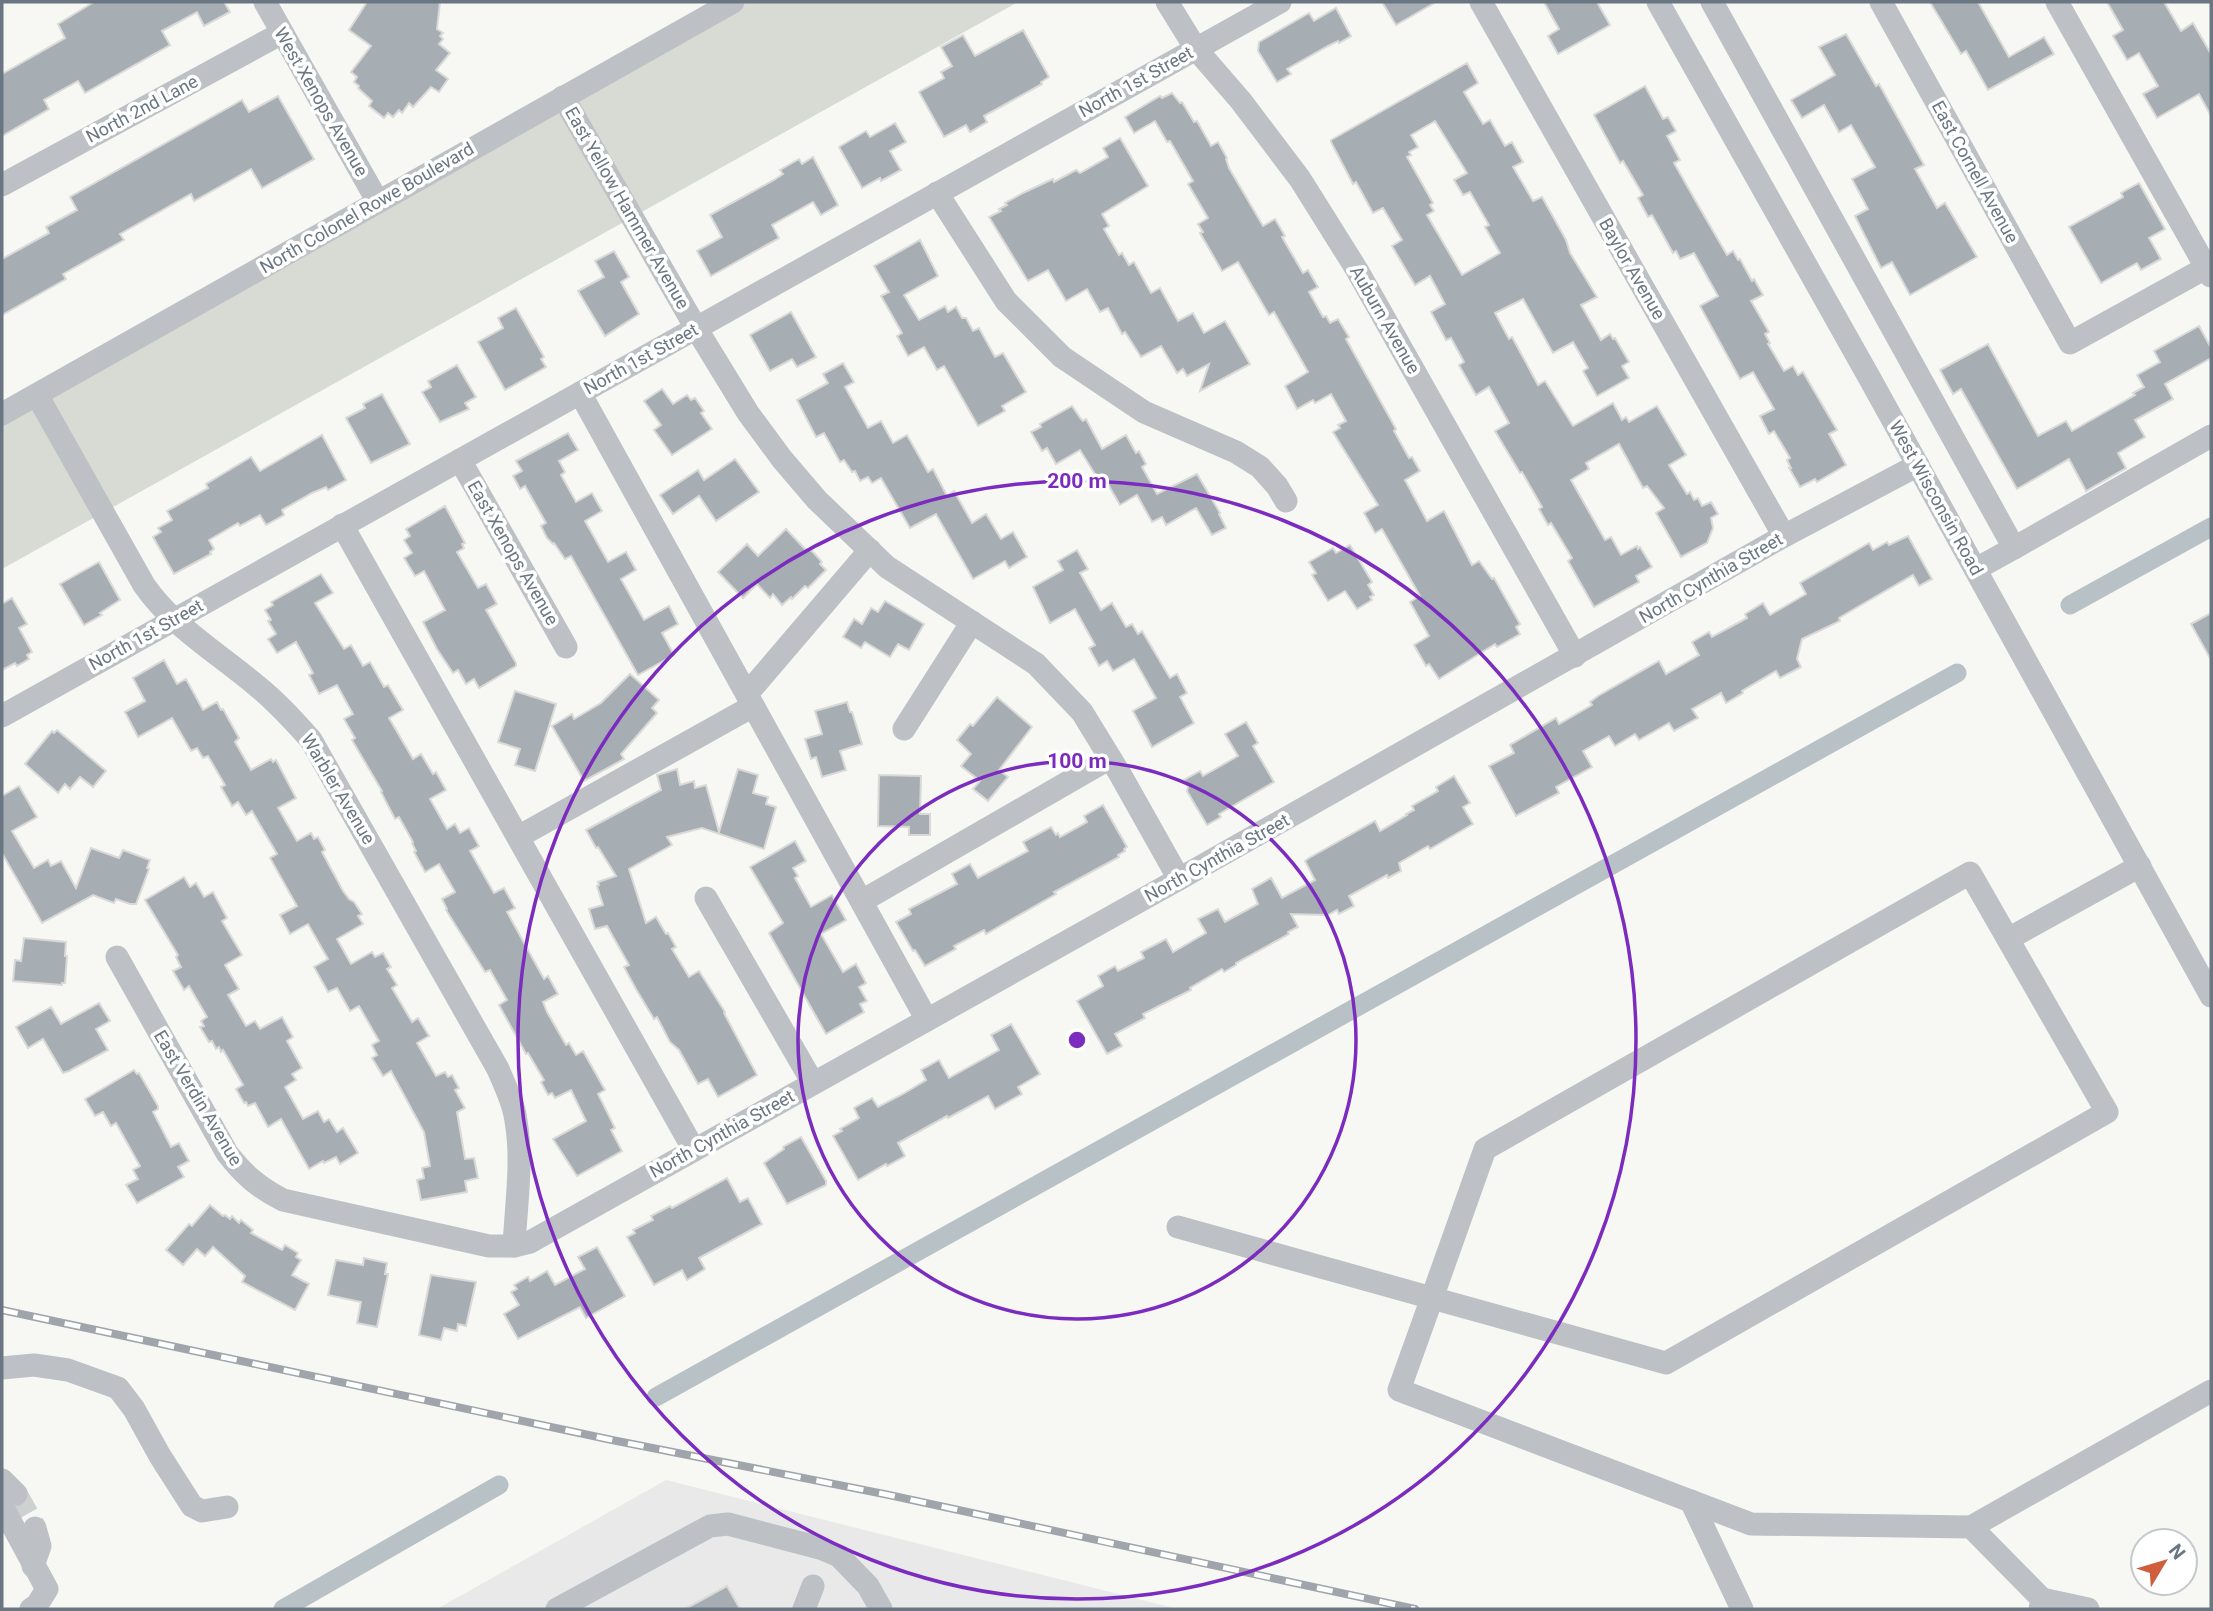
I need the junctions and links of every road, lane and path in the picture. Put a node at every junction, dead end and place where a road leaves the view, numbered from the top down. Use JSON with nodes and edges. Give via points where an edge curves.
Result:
{"nodes":[{"id":1,"x":265,"y":2,"type":"edge"},
{"id":2,"x":733,"y":2,"type":"edge"},
{"id":3,"x":1167,"y":2,"type":"edge"},
{"id":4,"x":1280,"y":2,"type":"edge"},
{"id":5,"x":1481,"y":2,"type":"edge"},
{"id":6,"x":1658,"y":2,"type":"edge"},
{"id":7,"x":1712,"y":2,"type":"edge"},
{"id":8,"x":1881,"y":2,"type":"edge"},
{"id":9,"x":2057,"y":2,"type":"edge"},
{"id":10,"x":282,"y":33,"type":"junction"},
{"id":11,"x":1196,"y":49,"type":"junction"},
{"id":12,"x":563,"y":97,"type":"junction"},
{"id":13,"x":2,"y":185,"type":"edge"},
{"id":14,"x":937,"y":193,"type":"junction"},
{"id":15,"x":378,"y":202,"type":"junction"},
{"id":16,"x":2210,"y":270,"type":"edge"},
{"id":17,"x":696,"y":328,"type":"junction"},
{"id":18,"x":580,"y":393,"type":"junction"},
{"id":19,"x":37,"y":395,"type":"junction"},
{"id":20,"x":2,"y":414,"type":"edge"},
{"id":21,"x":2211,"y":436,"type":"edge"},
{"id":22,"x":460,"y":460,"type":"junction"},
{"id":23,"x":1918,"y":466,"type":"junction"},
{"id":24,"x":1286,"y":501,"type":"dead end"},
{"id":25,"x":342,"y":525,"type":"junction"},
{"id":26,"x":1784,"y":536,"type":"junction"},
{"id":27,"x":2014,"y":548,"type":"junction"},
{"id":28,"x":870,"y":550,"type":"junction"},
{"id":29,"x":1976,"y":569,"type":"junction"},
{"id":30,"x":173,"y":620,"type":"junction"},
{"id":31,"x":972,"y":622,"type":"junction"},
{"id":32,"x":566,"y":646,"type":"dead end"},
{"id":33,"x":1575,"y":656,"type":"junction"},
{"id":34,"x":750,"y":700,"type":"junction"},
{"id":35,"x":2,"y":716,"type":"edge"},
{"id":36,"x":904,"y":729,"type":"dead end"},
{"id":37,"x":1111,"y":758,"type":"junction"},
{"id":38,"x":518,"y":837,"type":"junction"},
{"id":39,"x":2140,"y":866,"type":"junction"},
{"id":40,"x":1180,"y":880,"type":"junction"},
{"id":41,"x":706,"y":898,"type":"dead end"},
{"id":42,"x":862,"y":901,"type":"junction"},
{"id":43,"x":2008,"y":939,"type":"junction"},
{"id":44,"x":117,"y":957,"type":"dead end"},
{"id":45,"x":2211,"y":996,"type":"edge"},
{"id":46,"x":927,"y":1020,"type":"junction"},
{"id":47,"x":813,"y":1083,"type":"junction"},
{"id":48,"x":694,"y":1150,"type":"junction"},
{"id":49,"x":1178,"y":1227,"type":"dead end"},
{"id":50,"x":514,"y":1245,"type":"junction"},
{"id":51,"x":1432,"y":1298,"type":"junction"},
{"id":52,"x":2,"y":1368,"type":"edge"},
{"id":53,"x":2211,"y":1391,"type":"edge"},
{"id":54,"x":7,"y":1493,"type":"edge"},
{"id":55,"x":1691,"y":1501,"type":"junction"},
{"id":56,"x":227,"y":1507,"type":"dead end"},
{"id":57,"x":1971,"y":1527,"type":"junction"},
{"id":58,"x":35,"y":1528,"type":"tunnel mouth"},
{"id":59,"x":33,"y":1566,"type":"junction"},
{"id":60,"x":813,"y":1586,"type":"dead end"},
{"id":61,"x":47,"y":1589,"type":"junction"},
{"id":62,"x":2041,"y":1604,"type":"edge"},
{"id":63,"x":31,"y":1609,"type":"edge"},
{"id":64,"x":58,"y":1609,"type":"edge"},
{"id":65,"x":557,"y":1609,"type":"edge"},
{"id":66,"x":804,"y":1609,"type":"edge"},
{"id":67,"x":881,"y":1609,"type":"edge"},
{"id":68,"x":1742,"y":1609,"type":"edge"},
{"id":69,"x":2088,"y":1609,"type":"edge"}],
"edges":[{"from":1,"to":10,"type":"street","name":"West Xenops Avenue"},
{"from":2,"to":12,"type":"street","name":"North Colonel Rowe Boulevard"},
{"from":3,"to":11,"type":"street","name":"Auburn Avenue"},
{"from":4,"to":11,"type":"street","name":"North 1st Street"},
{"from":5,"to":26,"type":"street","name":"Baylor Avenue"},
{"from":6,"to":23,"type":"street","name":"West Wisconsin Road"},
{"from":7,"to":27,"type":"street"},
{"from":8,"to":16,"type":"street","name":"East Cornell Avenue","via":[[2070,343]]},
{"from":9,"to":16,"type":"street"},
{"from":10,"to":13,"type":"street","name":"North 2nd Lane"},
{"from":10,"to":15,"type":"street","name":"West Xenops Avenue"},
{"from":11,"to":14,"type":"street","name":"North 1st Street"},
{"from":11,"to":33,"type":"street","name":"Auburn Avenue","via":[[1300,179],[1357,270]]},
{"from":12,"to":15,"type":"street","name":"North Colonel Rowe Boulevard"},
{"from":12,"to":17,"type":"street","name":"East Yellow Hammer Avenue"},
{"from":14,"to":17,"type":"street","name":"North 1st Street"},
{"from":14,"to":24,"type":"street","via":[[1006,301],[1062,357],[1144,412],[1260,467]]},
{"from":15,"to":19,"type":"street","name":"North Colonel Rowe Boulevard"},
{"from":17,"to":18,"type":"street","name":"North 1st Street"},
{"from":17,"to":28,"type":"street","name":"East Yellow Hammer Avenue","via":[[782,459]]},
{"from":18,"to":22,"type":"street","name":"North 1st Street"},
{"from":18,"to":34,"type":"street"},
{"from":19,"to":20,"type":"street","name":"North Colonel Rowe Boulevard"},
{"from":19,"to":30,"type":"street","name":"Warbler Avenue","via":[[144,584]]},
{"from":21,"to":27,"type":"street"},
{"from":22,"to":25,"type":"street","name":"North 1st Street"},
{"from":22,"to":32,"type":"street","name":"East Xenops Avenue"},
{"from":23,"to":26,"type":"street","name":"North Cynthia Street"},
{"from":23,"to":29,"type":"street","name":"West Wisconsin Road"},
{"from":25,"to":30,"type":"street","name":"North 1st Street"},
{"from":25,"to":38,"type":"street"},
{"from":26,"to":33,"type":"street","name":"North Cynthia Street"},
{"from":27,"to":29,"type":"street"},
{"from":28,"to":31,"type":"street","name":"East Yellow Hammer Avenue","via":[[887,567]]},
{"from":28,"to":34,"type":"street"},
{"from":29,"to":39,"type":"street","name":"West Wisconsin Road"},
{"from":30,"to":35,"type":"street","name":"North 1st Street"},
{"from":30,"to":50,"type":"street","name":"Warbler Avenue","via":[[276,702],[311,740],[498,1069],[516,1120]]},
{"from":31,"to":36,"type":"street"},
{"from":31,"to":37,"type":"street","name":"East Yellow Hammer Avenue","via":[[1036,664],[1083,712]]},
{"from":33,"to":40,"type":"street","name":"North Cynthia Street"},
{"from":34,"to":38,"type":"street"},
{"from":34,"to":42,"type":"street"},
{"from":37,"to":40,"type":"street","name":"East Yellow Hammer Avenue"},
{"from":37,"to":42,"type":"street"},
{"from":38,"to":48,"type":"street"},
{"from":39,"to":43,"type":"street"},
{"from":39,"to":45,"type":"street","name":"West Wisconsin Road"},
{"from":40,"to":46,"type":"street","name":"North Cynthia Street"},
{"from":41,"to":47,"type":"street"},
{"from":42,"to":46,"type":"street"},
{"from":43,"to":51,"type":"street","via":[[1970,873],[1485,1149]]},
{"from":43,"to":51,"type":"street","via":[[2106,1111],[1666,1363]]},
{"from":44,"to":50,"type":"street","name":"East Verdin Avenue","via":[[227,1153],[244,1175],[265,1191],[283,1200],[489,1246]]},
{"from":46,"to":47,"type":"street","name":"North Cynthia Street"},
{"from":47,"to":48,"type":"street","name":"North Cynthia Street"},
{"from":48,"to":50,"type":"street","name":"North Cynthia Street","via":[[542,1236]]},
{"from":49,"to":51,"type":"street"},
{"from":51,"to":55,"type":"street","via":[[1399,1390]]},
{"from":52,"to":56,"type":"street","via":[[34,1365],[68,1370],[118,1388],[192,1506],[202,1511]]},
{"from":53,"to":57,"type":"street"},
{"from":54,"to":59,"type":"street"},
{"from":55,"to":57,"type":"street","via":[[1751,1524]]},
{"from":55,"to":68,"type":"street"},
{"from":57,"to":62,"type":"street"},
{"from":58,"to":59,"type":"street","via":[[40,1546]]},
{"from":59,"to":61,"type":"street"},
{"from":60,"to":66,"type":"street"},
{"from":61,"to":63,"type":"street"},
{"from":61,"to":64,"type":"street"},
{"from":62,"to":69,"type":"street"},
{"from":65,"to":67,"type":"street","via":[[710,1526],[728,1524],[839,1556],[868,1586]]}]}
